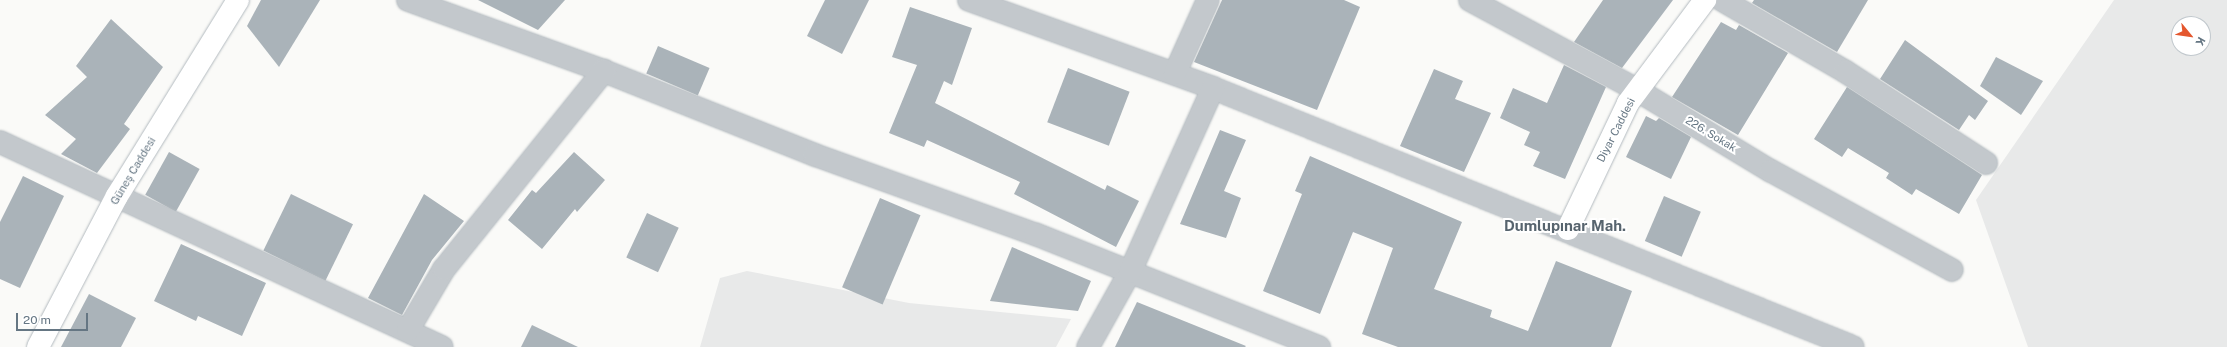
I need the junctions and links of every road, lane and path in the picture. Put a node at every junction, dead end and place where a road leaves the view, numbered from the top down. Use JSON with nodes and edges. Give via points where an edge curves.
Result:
{"nodes":[{"id":1,"x":238,"y":0,"type":"edge"},
{"id":2,"x":408,"y":0,"type":"edge"},
{"id":3,"x":969,"y":0,"type":"edge"},
{"id":4,"x":1208,"y":0,"type":"edge"},
{"id":5,"x":1470,"y":0,"type":"edge"},
{"id":6,"x":1705,"y":0,"type":"edge"},
{"id":7,"x":1722,"y":0,"type":"edge"},
{"id":8,"x":604,"y":71,"type":"junction"},
{"id":9,"x":1175,"y":73,"type":"junction"},
{"id":10,"x":1213,"y":88,"type":"junction"},
{"id":11,"x":1637,"y":90,"type":"junction"},
{"id":12,"x":0,"y":142,"type":"edge"},
{"id":13,"x":1986,"y":163,"type":"dead end"},
{"id":14,"x":117,"y":196,"type":"junction"},
{"id":15,"x":1568,"y":229,"type":"junction"},
{"id":16,"x":1952,"y":270,"type":"dead end"},
{"id":17,"x":1130,"y":272,"type":"junction"},
{"id":18,"x":408,"y":330,"type":"junction"},
{"id":19,"x":38,"y":347,"type":"edge"},
{"id":20,"x":442,"y":347,"type":"edge"},
{"id":21,"x":1088,"y":347,"type":"edge"},
{"id":22,"x":1319,"y":347,"type":"edge"},
{"id":23,"x":1853,"y":347,"type":"edge"}],
"edges":[{"from":1,"to":14,"type":"street","name":"Güneş Caddesi"},
{"from":2,"to":8,"type":"street"},
{"from":3,"to":9,"type":"street"},
{"from":4,"to":9,"type":"street"},
{"from":5,"to":11,"type":"street","name":"226. Sokak"},
{"from":6,"to":11,"type":"street","name":"Diyar Caddesi"},
{"from":7,"to":13,"type":"street","via":[[1846,72]]},
{"from":8,"to":17,"type":"street","via":[[815,155],[1035,234]]},
{"from":8,"to":18,"type":"street","via":[[444,269]]},
{"from":9,"to":10,"type":"street"},
{"from":10,"to":15,"type":"street"},
{"from":10,"to":17,"type":"street"},
{"from":11,"to":15,"type":"street","name":"Diyar Caddesi"},
{"from":11,"to":16,"type":"street","name":"226. Sokak","via":[[1771,171]]},
{"from":12,"to":14,"type":"street"},
{"from":14,"to":18,"type":"street"},
{"from":14,"to":19,"type":"street","name":"Güneş Caddesi"},
{"from":15,"to":23,"type":"street"},
{"from":17,"to":21,"type":"street"},
{"from":17,"to":22,"type":"street"},
{"from":18,"to":20,"type":"street"}]}
